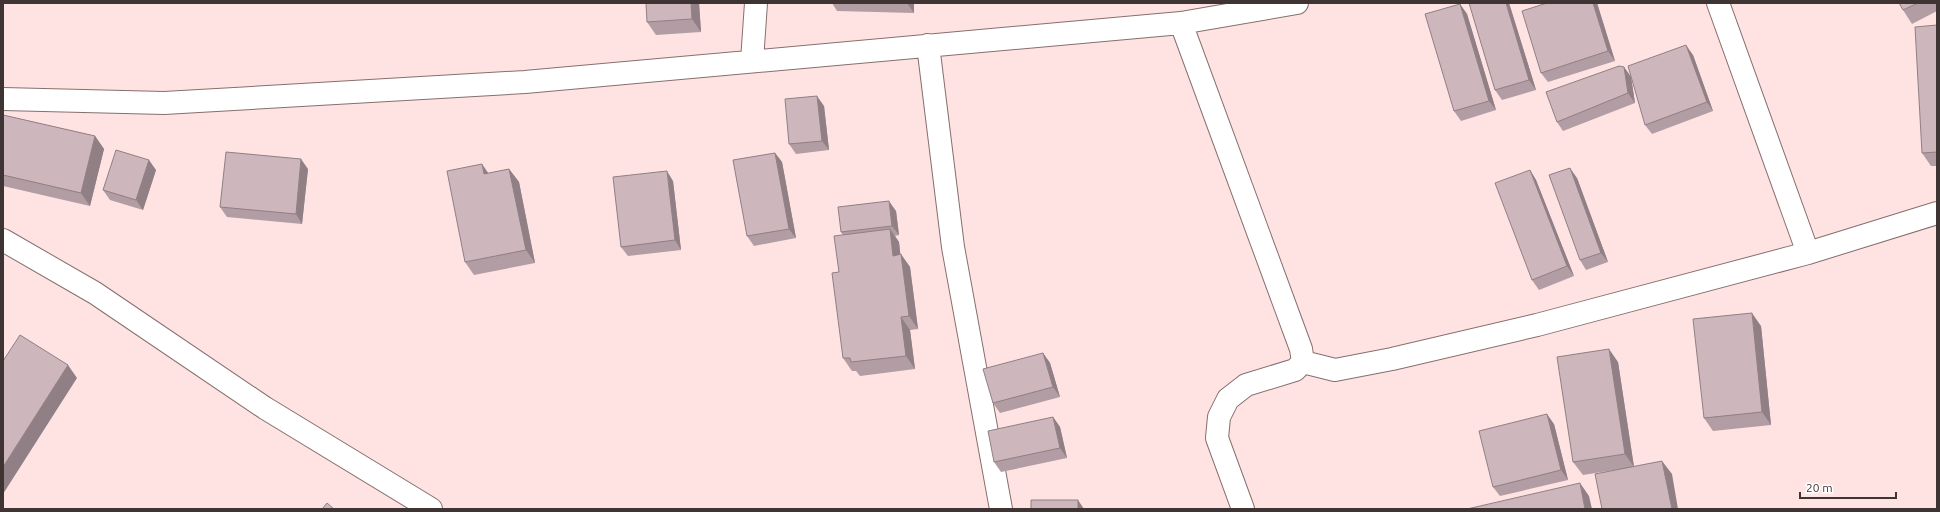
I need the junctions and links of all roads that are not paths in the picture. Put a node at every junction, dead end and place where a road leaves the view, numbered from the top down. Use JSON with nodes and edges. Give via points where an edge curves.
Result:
{"nodes":[{"id":1,"x":756,"y":3,"type":"edge"},
{"id":2,"x":1297,"y":3,"type":"edge"},
{"id":3,"x":1718,"y":3,"type":"edge"},
{"id":4,"x":1181,"y":23,"type":"junction"},
{"id":5,"x":928,"y":45,"type":"junction"},
{"id":6,"x":752,"y":61,"type":"junction"},
{"id":7,"x":3,"y":99,"type":"edge"},
{"id":8,"x":1937,"y":213,"type":"edge"},
{"id":9,"x":3,"y":240,"type":"edge"},
{"id":10,"x":1808,"y":253,"type":"junction"},
{"id":11,"x":1303,"y":362,"type":"junction"},
{"id":12,"x":431,"y":509,"type":"edge"},
{"id":13,"x":1002,"y":509,"type":"edge"},
{"id":14,"x":1243,"y":509,"type":"edge"}],
"edges":[{"from":1,"to":6,"type":"street"},
{"from":2,"to":4,"type":"street"},
{"from":3,"to":10,"type":"street"},
{"from":4,"to":5,"type":"street"},
{"from":4,"to":11,"type":"street","via":[[1301,349]]},
{"from":5,"to":6,"type":"street"},
{"from":5,"to":13,"type":"street","via":[[953,247]]},
{"from":6,"to":7,"type":"street","via":[[525,82],[164,103]]},
{"from":8,"to":10,"type":"street"},
{"from":9,"to":12,"type":"street","via":[[95,293],[265,408]]},
{"from":10,"to":11,"type":"street","via":[[1537,325],[1392,359],[1335,370]]},
{"from":11,"to":14,"type":"street","via":[[1294,370],[1246,385],[1228,399],[1219,417],[1217,438]]}]}
